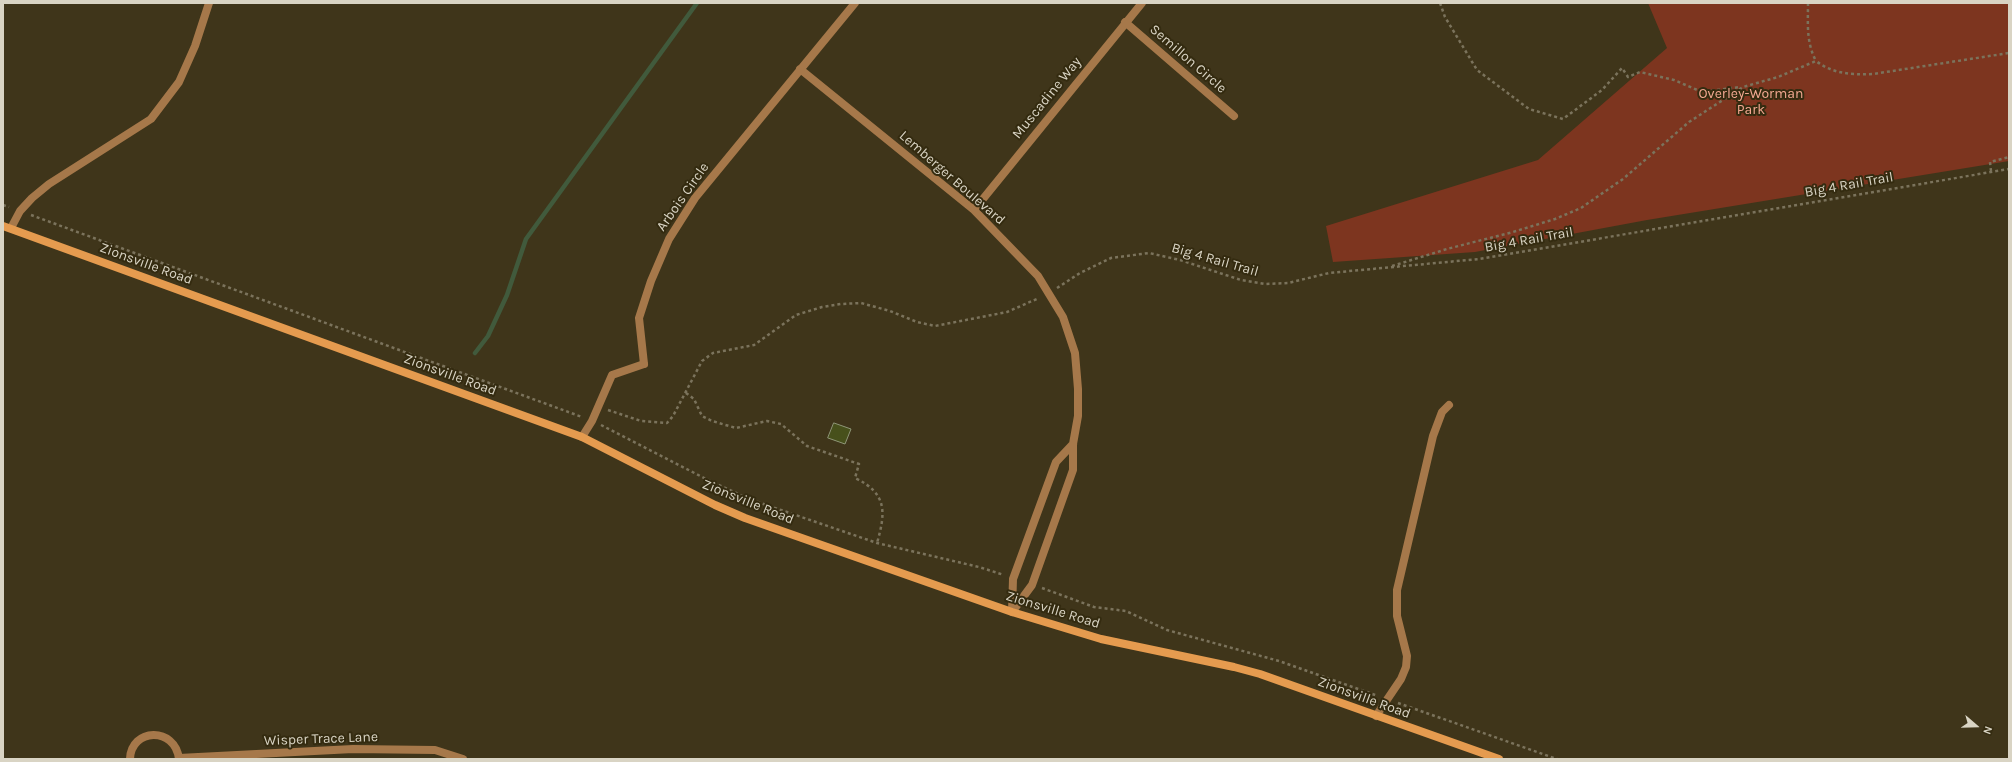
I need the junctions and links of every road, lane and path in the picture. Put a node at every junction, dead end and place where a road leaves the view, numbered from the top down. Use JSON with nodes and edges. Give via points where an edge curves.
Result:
{"nodes":[{"id":1,"x":208,"y":3,"type":"edge"},
{"id":2,"x":855,"y":3,"type":"edge"},
{"id":3,"x":1142,"y":3,"type":"edge"},
{"id":4,"x":1440,"y":3,"type":"edge"},
{"id":5,"x":1808,"y":3,"type":"edge"},
{"id":6,"x":1125,"y":22,"type":"junction"},
{"id":7,"x":2009,"y":54,"type":"edge"},
{"id":8,"x":1816,"y":61,"type":"junction"},
{"id":9,"x":800,"y":69,"type":"junction"},
{"id":10,"x":1743,"y":87,"type":"junction"},
{"id":11,"x":1234,"y":116,"type":"dead end"},
{"id":12,"x":2009,"y":157,"type":"edge"},
{"id":13,"x":2009,"y":169,"type":"edge"},
{"id":14,"x":1991,"y":172,"type":"junction"},
{"id":15,"x":3,"y":205,"type":"edge"},
{"id":16,"x":974,"y":210,"type":"junction"},
{"id":17,"x":20,"y":211,"type":"junction"},
{"id":18,"x":7,"y":227,"type":"edge"},
{"id":19,"x":1386,"y":268,"type":"junction"},
{"id":20,"x":1061,"y":285,"type":"dead end"},
{"id":21,"x":1036,"y":299,"type":"dead end"},
{"id":22,"x":686,"y":393,"type":"junction"},
{"id":23,"x":1449,"y":405,"type":"dead end"},
{"id":24,"x":598,"y":406,"type":"junction"},
{"id":25,"x":592,"y":421,"type":"junction"},
{"id":26,"x":582,"y":437,"type":"junction"},
{"id":27,"x":1073,"y":444,"type":"junction"},
{"id":28,"x":877,"y":543,"type":"junction"},
{"id":29,"x":992,"y":571,"type":"dead end"},
{"id":30,"x":1052,"y":592,"type":"dead end"},
{"id":31,"x":1012,"y":612,"type":"junction"},
{"id":32,"x":1387,"y":699,"type":"junction"},
{"id":33,"x":1376,"y":716,"type":"junction"},
{"id":34,"x":130,"y":759,"type":"edge"},
{"id":35,"x":179,"y":759,"type":"edge"},
{"id":36,"x":463,"y":759,"type":"edge"},
{"id":37,"x":1499,"y":759,"type":"edge"},
{"id":38,"x":1557,"y":759,"type":"edge"}],
"edges":[{"from":1,"to":17,"type":"street","via":[[195,46],[179,82],[151,118],[49,184]]},
{"from":2,"to":9,"type":"street","name":"Arbois Circle"},
{"from":3,"to":6,"type":"street","name":"Muscadine Way"},
{"from":4,"to":10,"type":"path","via":[[1445,17],[1477,70],[1529,109],[1563,119],[1602,90],[1622,68],[1628,77],[1640,72],[1674,80],[1702,92]]},
{"from":5,"to":8,"type":"path","via":[[1810,50]]},
{"from":6,"to":11,"type":"street","name":"Semillon Circle"},
{"from":6,"to":16,"type":"street","name":"Muscadine Way"},
{"from":7,"to":8,"type":"path","via":[[1852,75],[1834,71]]},
{"from":8,"to":10,"type":"path","via":[[1778,77]]},
{"from":9,"to":16,"type":"street","name":"Lemberger Boulevard"},
{"from":9,"to":24,"type":"street","name":"Arbois Circle","via":[[695,198],[669,239],[639,318],[644,364],[612,375]]},
{"from":10,"to":19,"type":"path","via":[[1689,122],[1623,180],[1581,208],[1513,232],[1447,248]]},
{"from":12,"to":14,"type":"path","via":[[1990,162]]},
{"from":13,"to":14,"type":"path","name":"Big 4 Rail Trail"},
{"from":14,"to":19,"type":"path","name":"Big 4 Rail Trail","via":[[1479,259]]},
{"from":15,"to":17,"type":"path"},
{"from":16,"to":27,"type":"street","name":"Lemberger Boulevard","via":[[1038,276],[1063,317],[1075,353],[1078,389],[1078,416]]},
{"from":17,"to":18,"type":"street"},
{"from":17,"to":25,"type":"path"},
{"from":18,"to":26,"type":"main road","name":"Zionsville Road"},
{"from":19,"to":20,"type":"path","name":"Big 4 Rail Trail","via":[[1330,273],[1288,283],[1265,284],[1241,280],[1180,260],[1149,254],[1111,258]]},
{"from":21,"to":22,"type":"path","via":[[1007,312],[935,326],[861,303],[822,307],[796,315],[754,345],[714,353],[702,362]]},
{"from":22,"to":24,"type":"path","via":[[667,422],[641,421]]},
{"from":22,"to":28,"type":"path","via":[[694,399],[702,416],[712,421],[736,428],[767,421],[781,424],[807,446],[859,464],[854,478],[874,489],[883,510],[883,523]]},
{"from":23,"to":32,"type":"street","via":[[1442,412],[1433,436],[1397,590],[1397,616],[1407,656],[1406,667]]},
{"from":24,"to":25,"type":"street"},
{"from":25,"to":26,"type":"street"},
{"from":25,"to":28,"type":"path","via":[[727,489]]},
{"from":26,"to":31,"type":"main road","name":"Zionsville Road","via":[[745,518]]},
{"from":27,"to":31,"type":"street","name":"Lemberger Boulevard","via":[[1073,470],[1032,585]]},
{"from":27,"to":31,"type":"street","via":[[1056,462],[1013,579]]},
{"from":28,"to":29,"type":"path"},
{"from":30,"to":32,"type":"path","via":[[1094,607],[1126,611],[1167,630],[1279,661]]},
{"from":31,"to":33,"type":"main road","name":"Zionsville Road","via":[[1101,639],[1234,667]]},
{"from":32,"to":33,"type":"street"},
{"from":32,"to":38,"type":"path"},
{"from":33,"to":37,"type":"main road","name":"Zionsville Road"},
{"from":34,"to":35,"type":"street","name":"Wisper Trace Lane","via":[[133,747],[138,741],[152,734],[168,738],[173,743]]},
{"from":35,"to":36,"type":"street","name":"Wisper Trace Lane","via":[[352,749],[435,750]]}]}
